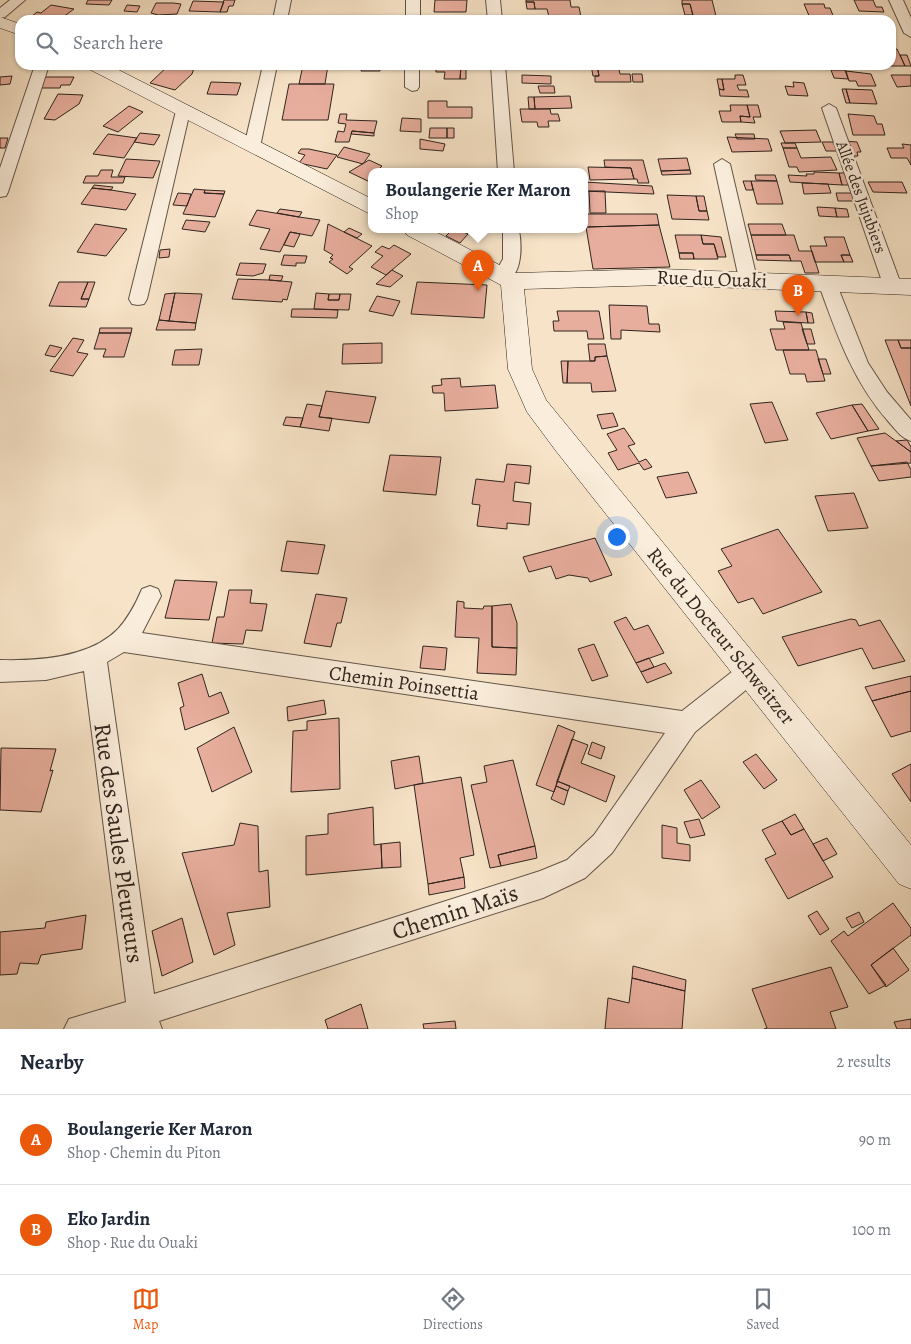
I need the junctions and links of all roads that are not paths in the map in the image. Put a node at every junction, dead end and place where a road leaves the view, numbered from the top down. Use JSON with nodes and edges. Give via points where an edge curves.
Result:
{"nodes":[{"id":1,"x":18,"y":0,"type":"edge"},
{"id":2,"x":284,"y":0,"type":"edge"},
{"id":3,"x":413,"y":0,"type":"edge"},
{"id":4,"x":493,"y":0,"type":"edge"},
{"id":5,"x":896,"y":0,"type":"edge"},
{"id":6,"x":0,"y":14,"type":"edge"},
{"id":7,"x":281,"y":15,"type":"edge"},
{"id":8,"x":413,"y":15,"type":"edge"},
{"id":9,"x":494,"y":15,"type":"edge"},
{"id":10,"x":0,"y":22,"type":"edge"},
{"id":11,"x":15,"y":28,"type":"edge"},
{"id":12,"x":911,"y":32,"type":"edge"},
{"id":13,"x":40,"y":70,"type":"edge"},
{"id":14,"x":105,"y":70,"type":"edge"},
{"id":15,"x":269,"y":70,"type":"edge"},
{"id":16,"x":412,"y":70,"type":"edge"},
{"id":17,"x":498,"y":70,"type":"edge"},
{"id":18,"x":412,"y":86,"type":"dead end"},
{"id":19,"x":829,"y":108,"type":"dead end"},
{"id":20,"x":183,"y":111,"type":"junction"},
{"id":21,"x":252,"y":147,"type":"junction"},
{"id":22,"x":722,"y":164,"type":"dead end"},
{"id":23,"x":506,"y":168,"type":"edge"},
{"id":24,"x":0,"y":192,"type":"edge"},
{"id":25,"x":368,"y":206,"type":"edge"},
{"id":26,"x":421,"y":233,"type":"edge"},
{"id":27,"x":511,"y":233,"type":"edge"},
{"id":28,"x":508,"y":278,"type":"junction"},
{"id":29,"x":748,"y":279,"type":"junction"},
{"id":30,"x":828,"y":285,"type":"junction"},
{"id":31,"x":902,"y":287,"type":"edge"},
{"id":32,"x":138,"y":299,"type":"dead end"},
{"id":33,"x":911,"y":432,"type":"edge"},
{"id":34,"x":150,"y":596,"type":"dead end"},
{"id":35,"x":121,"y":641,"type":"junction"},
{"id":36,"x":94,"y":656,"type":"junction"},
{"id":37,"x":0,"y":671,"type":"edge"},
{"id":38,"x":750,"y":672,"type":"junction"},
{"id":39,"x":686,"y":724,"type":"junction"},
{"id":40,"x":911,"y":872,"type":"edge"},
{"id":41,"x":144,"y":1021,"type":"edge"},
{"id":42,"x":79,"y":1029,"type":"edge"}],
"edges":[{"from":1,"to":6,"type":"street"},
{"from":2,"to":7,"type":"street"},
{"from":3,"to":8,"type":"street"},
{"from":4,"to":9,"type":"street"},
{"from":5,"to":12,"type":"street"},
{"from":10,"to":11,"type":"main road"},
{"from":13,"to":24,"type":"street"},
{"from":14,"to":20,"type":"main road"},
{"from":15,"to":21,"type":"street"},
{"from":16,"to":18,"type":"street"},
{"from":17,"to":23,"type":"street"},
{"from":19,"to":31,"type":"street","name":"Allée des Jujubiers"},
{"from":20,"to":21,"type":"main road"},
{"from":20,"to":32,"type":"street"},
{"from":21,"to":25,"type":"main road"},
{"from":22,"to":29,"type":"street"},
{"from":26,"to":28,"type":"main road"},
{"from":27,"to":28,"type":"street","via":[[514,257]]},
{"from":28,"to":29,"type":"main road","name":"Rue du Ouaki"},
{"from":28,"to":38,"type":"main road","name":"Rue du Docteur Schweitzer","via":[[520,369],[536,405]]},
{"from":29,"to":30,"type":"main road","name":"Rue du Ouaki"},
{"from":30,"to":31,"type":"main road","name":"Rue du Ouaki"},
{"from":30,"to":33,"type":"street","via":[[850,347],[865,376]]},
{"from":34,"to":35,"type":"street","via":[[140,619]]},
{"from":35,"to":36,"type":"street"},
{"from":35,"to":39,"type":"street","name":"Chemin Poinsettia"},
{"from":36,"to":37,"type":"street","via":[[52,668]]},
{"from":36,"to":41,"type":"street","name":"Rue des Saules Pleureurs"},
{"from":38,"to":39,"type":"street","name":"Chemin Maïs"},
{"from":38,"to":40,"type":"main road","name":"Rue du Docteur Schweitzer"},
{"from":39,"to":41,"type":"street","name":"Chemin Maïs","via":[[603,844],[576,869],[543,884]]},
{"from":41,"to":42,"type":"street","name":"Chemin Maïs"}]}
